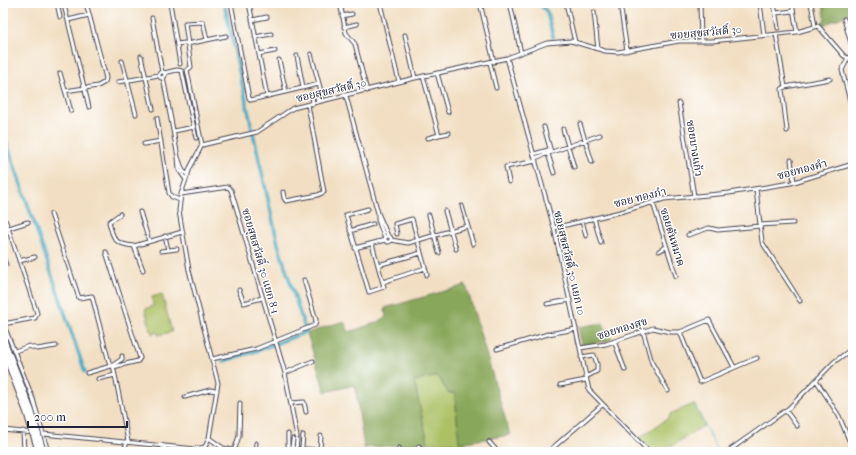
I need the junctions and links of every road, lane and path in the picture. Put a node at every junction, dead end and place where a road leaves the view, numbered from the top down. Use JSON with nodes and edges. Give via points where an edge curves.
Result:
{"nodes":[{"id":1,"x":57,"y":3,"type":"edge"},
{"id":2,"x":86,"y":3,"type":"edge"},
{"id":3,"x":170,"y":3,"type":"edge"},
{"id":4,"x":231,"y":3,"type":"edge"},
{"id":5,"x":250,"y":3,"type":"edge"},
{"id":6,"x":340,"y":3,"type":"edge"},
{"id":7,"x":380,"y":3,"type":"edge"},
{"id":8,"x":480,"y":3,"type":"edge"},
{"id":9,"x":510,"y":3,"type":"edge"},
{"id":10,"x":566,"y":3,"type":"edge"},
{"id":11,"x":620,"y":3,"type":"edge"},
{"id":12,"x":700,"y":3,"type":"edge"},
{"id":13,"x":760,"y":3,"type":"edge"},
{"id":14,"x":774,"y":3,"type":"edge"},
{"id":15,"x":792,"y":3,"type":"edge"},
{"id":16,"x":812,"y":3,"type":"edge"},
{"id":17,"x":66,"y":9,"type":"dead end"},
{"id":18,"x":793,"y":11,"type":"junction"},
{"id":19,"x":594,"y":12,"type":"dead end"},
{"id":20,"x":352,"y":14,"type":"dead end"},
{"id":21,"x":776,"y":14,"type":"junction"},
{"id":22,"x":89,"y":15,"type":"junction"},
{"id":23,"x":342,"y":16,"type":"junction"},
{"id":24,"x":60,"y":17,"type":"dead end"},
{"id":25,"x":267,"y":17,"type":"dead end"},
{"id":26,"x":152,"y":18,"type":"dead end"},
{"id":27,"x":844,"y":19,"type":"dead end"},
{"id":28,"x":68,"y":20,"type":"junction"},
{"id":29,"x":252,"y":20,"type":"junction"},
{"id":30,"x":357,"y":24,"type":"dead end"},
{"id":31,"x":815,"y":26,"type":"junction"},
{"id":32,"x":344,"y":27,"type":"junction"},
{"id":33,"x":778,"y":28,"type":"dead end"},
{"id":34,"x":797,"y":32,"type":"junction"},
{"id":35,"x":271,"y":34,"type":"dead end"},
{"id":36,"x":774,"y":34,"type":"junction"},
{"id":37,"x":405,"y":35,"type":"dead end"},
{"id":38,"x":764,"y":35,"type":"junction"},
{"id":39,"x":226,"y":36,"type":"dead end"},
{"id":40,"x":255,"y":37,"type":"junction"},
{"id":41,"x":207,"y":40,"type":"junction"},
{"id":42,"x":701,"y":41,"type":"junction"},
{"id":43,"x":574,"y":42,"type":"junction"},
{"id":44,"x":186,"y":43,"type":"junction"},
{"id":45,"x":177,"y":44,"type":"junction"},
{"id":46,"x":598,"y":48,"type":"junction"},
{"id":47,"x":853,"y":50,"type":"edge"},
{"id":48,"x":274,"y":51,"type":"dead end"},
{"id":49,"x":627,"y":51,"type":"junction"},
{"id":50,"x":521,"y":53,"type":"junction"},
{"id":51,"x":259,"y":54,"type":"junction"},
{"id":52,"x":310,"y":54,"type":"dead end"},
{"id":53,"x":141,"y":56,"type":"dead end"},
{"id":54,"x":297,"y":56,"type":"dead end"},
{"id":55,"x":853,"y":57,"type":"edge"},
{"id":56,"x":507,"y":58,"type":"junction"},
{"id":57,"x":848,"y":58,"type":"junction"},
{"id":58,"x":279,"y":60,"type":"dead end"},
{"id":59,"x":122,"y":61,"type":"dead end"},
{"id":60,"x":494,"y":62,"type":"junction"},
{"id":61,"x":490,"y":63,"type":"junction"},
{"id":62,"x":180,"y":64,"type":"dead end"},
{"id":63,"x":163,"y":72,"type":"junction"},
{"id":64,"x":60,"y":73,"type":"dead end"},
{"id":65,"x":436,"y":73,"type":"junction"},
{"id":66,"x":159,"y":75,"type":"junction"},
{"id":67,"x":423,"y":76,"type":"junction"},
{"id":68,"x":146,"y":77,"type":"junction"},
{"id":69,"x":163,"y":77,"type":"junction"},
{"id":70,"x":415,"y":78,"type":"junction"},
{"id":71,"x":830,"y":79,"type":"dead end"},
{"id":72,"x":128,"y":80,"type":"junction"},
{"id":73,"x":118,"y":82,"type":"dead end"},
{"id":74,"x":399,"y":82,"type":"junction"},
{"id":75,"x":319,"y":84,"type":"junction"},
{"id":76,"x":314,"y":85,"type":"junction"},
{"id":77,"x":310,"y":86,"type":"junction"},
{"id":78,"x":303,"y":87,"type":"junction"},
{"id":79,"x":785,"y":87,"type":"junction"},
{"id":80,"x":85,"y":88,"type":"junction"},
{"id":81,"x":496,"y":88,"type":"dead end"},
{"id":82,"x":311,"y":90,"type":"tunnel mouth"},
{"id":83,"x":315,"y":90,"type":"tunnel mouth"},
{"id":84,"x":65,"y":91,"type":"junction"},
{"id":85,"x":367,"y":91,"type":"junction"},
{"id":86,"x":286,"y":92,"type":"junction"},
{"id":87,"x":316,"y":94,"type":"tunnel mouth"},
{"id":88,"x":312,"y":95,"type":"tunnel mouth"},
{"id":89,"x":322,"y":95,"type":"dead end"},
{"id":90,"x":267,"y":96,"type":"junction"},
{"id":91,"x":346,"y":96,"type":"junction"},
{"id":92,"x":850,"y":100,"type":"dead end"},
{"id":93,"x":318,"y":102,"type":"junction"},
{"id":94,"x":679,"y":103,"type":"dead end"},
{"id":95,"x":313,"y":104,"type":"junction"},
{"id":96,"x":308,"y":105,"type":"junction"},
{"id":97,"x":89,"y":107,"type":"dead end"},
{"id":98,"x":153,"y":109,"type":"dead end"},
{"id":99,"x":71,"y":111,"type":"dead end"},
{"id":100,"x":448,"y":112,"type":"dead end"},
{"id":101,"x":136,"y":114,"type":"dead end"},
{"id":102,"x":157,"y":118,"type":"dead end"},
{"id":103,"x":580,"y":124,"type":"dead end"},
{"id":104,"x":194,"y":127,"type":"junction"},
{"id":105,"x":544,"y":127,"type":"dead end"},
{"id":106,"x":563,"y":129,"type":"dead end"},
{"id":107,"x":174,"y":131,"type":"junction"},
{"id":108,"x":787,"y":131,"type":"dead end"},
{"id":109,"x":449,"y":132,"type":"dead end"},
{"id":110,"x":439,"y":135,"type":"junction"},
{"id":111,"x":600,"y":135,"type":"dead end"},
{"id":112,"x":196,"y":138,"type":"dead end"},
{"id":113,"x":428,"y":138,"type":"dead end"},
{"id":114,"x":586,"y":140,"type":"junction"},
{"id":115,"x":161,"y":141,"type":"junction"},
{"id":116,"x":144,"y":144,"type":"dead end"},
{"id":117,"x":202,"y":144,"type":"junction"},
{"id":118,"x":568,"y":146,"type":"junction"},
{"id":119,"x":550,"y":151,"type":"junction"},
{"id":120,"x":178,"y":157,"type":"junction"},
{"id":121,"x":535,"y":157,"type":"junction"},
{"id":122,"x":791,"y":160,"type":"dead end"},
{"id":123,"x":592,"y":162,"type":"dead end"},
{"id":124,"x":853,"y":164,"type":"edge"},
{"id":125,"x":574,"y":167,"type":"dead end"},
{"id":126,"x":554,"y":173,"type":"dead end"},
{"id":127,"x":188,"y":176,"type":"junction"},
{"id":128,"x":186,"y":180,"type":"junction"},
{"id":129,"x":509,"y":182,"type":"dead end"},
{"id":130,"x":793,"y":182,"type":"junction"},
{"id":131,"x":756,"y":189,"type":"junction"},
{"id":132,"x":283,"y":192,"type":"dead end"},
{"id":133,"x":181,"y":194,"type":"junction"},
{"id":134,"x":694,"y":196,"type":"junction"},
{"id":135,"x":180,"y":200,"type":"junction"},
{"id":136,"x":653,"y":203,"type":"junction"},
{"id":137,"x":462,"y":206,"type":"dead end"},
{"id":138,"x":368,"y":209,"type":"dead end"},
{"id":139,"x":445,"y":211,"type":"dead end"},
{"id":140,"x":140,"y":212,"type":"dead end"},
{"id":141,"x":51,"y":214,"type":"dead end"},
{"id":142,"x":120,"y":214,"type":"dead end"},
{"id":143,"x":429,"y":215,"type":"dead end"},
{"id":144,"x":3,"y":217,"type":"edge"},
{"id":145,"x":594,"y":218,"type":"junction"},
{"id":146,"x":582,"y":221,"type":"junction"},
{"id":147,"x":28,"y":222,"type":"dead end"},
{"id":148,"x":794,"y":223,"type":"dead end"},
{"id":149,"x":373,"y":224,"type":"dead end"},
{"id":150,"x":760,"y":225,"type":"junction"},
{"id":151,"x":468,"y":226,"type":"junction"},
{"id":152,"x":8,"y":228,"type":"junction"},
{"id":153,"x":554,"y":228,"type":"junction"},
{"id":154,"x":350,"y":231,"type":"junction"},
{"id":155,"x":451,"y":231,"type":"junction"},
{"id":156,"x":182,"y":232,"type":"junction"},
{"id":157,"x":397,"y":234,"type":"dead end"},
{"id":158,"x":434,"y":235,"type":"junction"},
{"id":159,"x":688,"y":235,"type":"dead end"},
{"id":160,"x":165,"y":236,"type":"junction"},
{"id":161,"x":586,"y":236,"type":"dead end"},
{"id":162,"x":386,"y":238,"type":"junction"},
{"id":163,"x":418,"y":240,"type":"junction"},
{"id":164,"x":149,"y":241,"type":"junction"},
{"id":165,"x":372,"y":244,"type":"junction"},
{"id":166,"x":472,"y":244,"type":"dead end"},
{"id":167,"x":602,"y":244,"type":"dead end"},
{"id":168,"x":134,"y":246,"type":"junction"},
{"id":169,"x":666,"y":247,"type":"junction"},
{"id":170,"x":355,"y":248,"type":"junction"},
{"id":171,"x":177,"y":249,"type":"dead end"},
{"id":172,"x":456,"y":249,"type":"dead end"},
{"id":173,"x":168,"y":250,"type":"junction"},
{"id":174,"x":161,"y":251,"type":"dead end"},
{"id":175,"x":659,"y":251,"type":"dead end"},
{"id":176,"x":106,"y":252,"type":"dead end"},
{"id":177,"x":421,"y":253,"type":"junction"},
{"id":178,"x":439,"y":253,"type":"dead end"},
{"id":179,"x":3,"y":256,"type":"edge"},
{"id":180,"x":35,"y":257,"type":"dead end"},
{"id":181,"x":19,"y":261,"type":"junction"},
{"id":182,"x":378,"y":265,"type":"junction"},
{"id":183,"x":3,"y":268,"type":"edge"},
{"id":184,"x":425,"y":268,"type":"junction"},
{"id":185,"x":143,"y":270,"type":"dead end"},
{"id":186,"x":427,"y":276,"type":"dead end"},
{"id":187,"x":676,"y":276,"type":"dead end"},
{"id":188,"x":304,"y":280,"type":"dead end"},
{"id":189,"x":383,"y":282,"type":"junction"},
{"id":190,"x":239,"y":290,"type":"dead end"},
{"id":191,"x":262,"y":298,"type":"junction"},
{"id":192,"x":570,"y":300,"type":"junction"},
{"id":193,"x":800,"y":301,"type":"dead end"},
{"id":194,"x":547,"y":304,"type":"dead end"},
{"id":195,"x":3,"y":323,"type":"edge"},
{"id":196,"x":576,"y":329,"type":"junction"},
{"id":197,"x":643,"y":331,"type":"junction"},
{"id":198,"x":680,"y":332,"type":"junction"},
{"id":199,"x":3,"y":339,"type":"edge"},
{"id":200,"x":614,"y":341,"type":"junction"},
{"id":201,"x":276,"y":343,"type":"junction"},
{"id":202,"x":3,"y":345,"type":"edge"},
{"id":203,"x":56,"y":346,"type":"dead end"},
{"id":204,"x":580,"y":348,"type":"junction"},
{"id":205,"x":853,"y":348,"type":"edge"},
{"id":206,"x":3,"y":349,"type":"edge"},
{"id":207,"x":497,"y":349,"type":"dead end"},
{"id":208,"x":15,"y":351,"type":"junction"},
{"id":209,"x":122,"y":356,"type":"dead end"},
{"id":210,"x":582,"y":357,"type":"junction"},
{"id":211,"x":757,"y":358,"type":"dead end"},
{"id":212,"x":212,"y":359,"type":"junction"},
{"id":213,"x":313,"y":361,"type":"dead end"},
{"id":214,"x":112,"y":366,"type":"junction"},
{"id":215,"x":734,"y":368,"type":"junction"},
{"id":216,"x":625,"y":370,"type":"dead end"},
{"id":217,"x":88,"y":372,"type":"dead end"},
{"id":218,"x":285,"y":373,"type":"junction"},
{"id":219,"x":115,"y":375,"type":"junction"},
{"id":220,"x":586,"y":379,"type":"junction"},
{"id":221,"x":98,"y":380,"type":"dead end"},
{"id":222,"x":816,"y":380,"type":"junction"},
{"id":223,"x":560,"y":385,"type":"dead end"},
{"id":224,"x":218,"y":391,"type":"junction"},
{"id":225,"x":668,"y":391,"type":"dead end"},
{"id":226,"x":185,"y":397,"type":"dead end"},
{"id":227,"x":240,"y":403,"type":"dead end"},
{"id":228,"x":291,"y":403,"type":"junction"},
{"id":229,"x":602,"y":405,"type":"junction"},
{"id":230,"x":786,"y":411,"type":"junction"},
{"id":231,"x":306,"y":412,"type":"dead end"},
{"id":232,"x":797,"y":426,"type":"dead end"},
{"id":233,"x":3,"y":430,"type":"edge"},
{"id":234,"x":23,"y":431,"type":"junction"},
{"id":235,"x":35,"y":432,"type":"junction"},
{"id":236,"x":43,"y":433,"type":"junction"},
{"id":237,"x":288,"y":434,"type":"dead end"},
{"id":238,"x":304,"y":435,"type":"dead end"},
{"id":239,"x":321,"y":436,"type":"dead end"},
{"id":240,"x":209,"y":438,"type":"junction"},
{"id":241,"x":849,"y":440,"type":"dead end"},
{"id":242,"x":128,"y":441,"type":"junction"},
{"id":243,"x":489,"y":442,"type":"dead end"},
{"id":244,"x":256,"y":443,"type":"dead end"},
{"id":245,"x":163,"y":446,"type":"junction"},
{"id":246,"x":419,"y":446,"type":"dead end"},
{"id":247,"x":294,"y":448,"type":"junction"},
{"id":248,"x":302,"y":448,"type":"junction"},
{"id":249,"x":399,"y":448,"type":"dead end"},
{"id":250,"x":60,"y":450,"type":"dead end"},
{"id":251,"x":320,"y":450,"type":"junction"},
{"id":252,"x":46,"y":451,"type":"edge"},
{"id":253,"x":195,"y":451,"type":"edge"},
{"id":254,"x":200,"y":451,"type":"edge"},
{"id":255,"x":234,"y":451,"type":"junction"},
{"id":256,"x":24,"y":452,"type":"edge"},
{"id":257,"x":39,"y":452,"type":"edge"},
{"id":258,"x":124,"y":452,"type":"edge"},
{"id":259,"x":162,"y":452,"type":"edge"},
{"id":260,"x":243,"y":452,"type":"edge"},
{"id":261,"x":255,"y":452,"type":"edge"},
{"id":262,"x":326,"y":452,"type":"edge"},
{"id":263,"x":398,"y":452,"type":"edge"},
{"id":264,"x":416,"y":452,"type":"edge"},
{"id":265,"x":498,"y":452,"type":"edge"},
{"id":266,"x":548,"y":452,"type":"edge"},
{"id":267,"x":649,"y":452,"type":"edge"},
{"id":268,"x":727,"y":452,"type":"edge"}],
"edges":[{"from":1,"to":24,"type":"street"},
{"from":2,"to":22,"type":"street"},
{"from":3,"to":45,"type":"street"},
{"from":4,"to":90,"type":"street","via":[[249,98],[251,100]]},
{"from":5,"to":29,"type":"street"},
{"from":6,"to":23,"type":"street"},
{"from":7,"to":74,"type":"street"},
{"from":8,"to":60,"type":"street"},
{"from":9,"to":50,"type":"street"},
{"from":10,"to":43,"type":"street"},
{"from":11,"to":49,"type":"street"},
{"from":12,"to":42,"type":"street"},
{"from":13,"to":38,"type":"street"},
{"from":14,"to":21,"type":"street"},
{"from":15,"to":18,"type":"street"},
{"from":16,"to":31,"type":"street"},
{"from":17,"to":28,"type":"street"},
{"from":18,"to":21,"type":"street"},
{"from":18,"to":34,"type":"street"},
{"from":19,"to":46,"type":"street"},
{"from":20,"to":23,"type":"street"},
{"from":21,"to":33,"type":"street"},
{"from":22,"to":28,"type":"street"},
{"from":22,"to":80,"type":"street","via":[[106,78],[102,85]]},
{"from":23,"to":32,"type":"street"},
{"from":25,"to":29,"type":"street"},
{"from":26,"to":63,"type":"street"},
{"from":27,"to":47,"type":"street"},
{"from":28,"to":80,"type":"street"},
{"from":29,"to":40,"type":"street"},
{"from":30,"to":32,"type":"street"},
{"from":31,"to":34,"type":"street","name":"ซอยสุขสวัสดิ์ 30"},
{"from":31,"to":57,"type":"street","name":"ซอยสุขสวัสดิ์ 30","via":[[820,26]]},
{"from":32,"to":85,"type":"street","via":[[347,37],[355,44]]},
{"from":34,"to":36,"type":"street","name":"ซอยสุขสวัสดิ์ 30"},
{"from":35,"to":40,"type":"street"},
{"from":36,"to":38,"type":"street","name":"ซอยสุขสวัสดิ์ 30"},
{"from":36,"to":79,"type":"street"},
{"from":37,"to":70,"type":"street"},
{"from":38,"to":42,"type":"street","name":"ซอยสุขสวัสดิ์ 30"},
{"from":39,"to":41,"type":"street"},
{"from":40,"to":51,"type":"street"},
{"from":41,"to":44,"type":"street"},
{"from":41,"to":44,"type":"street","via":[[203,22],[186,23]]},
{"from":42,"to":49,"type":"street","name":"ซอยสุขสวัสดิ์ 30"},
{"from":43,"to":46,"type":"street","name":"ซอยสุขสวัสดิ์ 30"},
{"from":43,"to":50,"type":"street","name":"ซอยสุขสวัสดิ์ 30","via":[[547,43]]},
{"from":44,"to":45,"type":"street"},
{"from":44,"to":117,"type":"street","via":[[191,67],[187,70]]},
{"from":45,"to":62,"type":"street"},
{"from":46,"to":49,"type":"street","name":"ซอยสุขสวัสดิ์ 30","via":[[612,53]]},
{"from":48,"to":51,"type":"street"},
{"from":50,"to":56,"type":"street","name":"ซอยสุขสวัสดิ์ 30"},
{"from":51,"to":90,"type":"street"},
{"from":52,"to":75,"type":"street"},
{"from":53,"to":68,"type":"street"},
{"from":54,"to":78,"type":"street"},
{"from":55,"to":57,"type":"street"},
{"from":56,"to":60,"type":"street","name":"ซอยสุขสวัสดิ์ 30"},
{"from":56,"to":121,"type":"street","name":"ซอยสุขสวัสดิ์ 30 แยก 10"},
{"from":57,"to":92,"type":"street","via":[[842,70]]},
{"from":58,"to":86,"type":"street"},
{"from":59,"to":72,"type":"street"},
{"from":60,"to":61,"type":"street","name":"ซอยสุขสวัสดิ์ 30"},
{"from":61,"to":65,"type":"street","name":"ซอยสุขสวัสดิ์ 30"},
{"from":61,"to":81,"type":"street"},
{"from":63,"to":66,"type":"street"},
{"from":63,"to":69,"type":"street"},
{"from":63,"to":104,"type":"street","via":[[182,71]]},
{"from":64,"to":84,"type":"street"},
{"from":65,"to":67,"type":"street","name":"ซอยสุขสวัสดิ์ 30"},
{"from":65,"to":100,"type":"street"},
{"from":66,"to":68,"type":"street"},
{"from":66,"to":69,"type":"street"},
{"from":67,"to":70,"type":"street","name":"ซอยสุขสวัสดิ์ 30"},
{"from":67,"to":110,"type":"street"},
{"from":68,"to":72,"type":"street"},
{"from":68,"to":98,"type":"street"},
{"from":69,"to":107,"type":"street"},
{"from":70,"to":74,"type":"street","name":"ซอยสุขสวัสดิ์ 30"},
{"from":71,"to":79,"type":"street"},
{"from":72,"to":73,"type":"street"},
{"from":72,"to":101,"type":"street"},
{"from":74,"to":85,"type":"street","name":"ซอยสุขสวัสดิ์ 30"},
{"from":75,"to":76,"type":"street"},
{"from":75,"to":89,"type":"street"},
{"from":76,"to":77,"type":"street"},
{"from":76,"to":83,"type":"street"},
{"from":77,"to":78,"type":"street"},
{"from":77,"to":82,"type":"street"},
{"from":78,"to":86,"type":"street"},
{"from":79,"to":108,"type":"street","via":[[782,89]]},
{"from":80,"to":84,"type":"street"},
{"from":80,"to":97,"type":"street"},
{"from":84,"to":99,"type":"street"},
{"from":85,"to":91,"type":"street","name":"ซอยสุขสวัสดิ์ 30"},
{"from":86,"to":90,"type":"street"},
{"from":87,"to":93,"type":"street"},
{"from":88,"to":95,"type":"street"},
{"from":91,"to":93,"type":"street","name":"ซอยสุขสวัสดิ์ 30"},
{"from":91,"to":162,"type":"street","via":[[378,220]]},
{"from":93,"to":95,"type":"street","name":"ซอยสุขสวัสดิ์ 30"},
{"from":94,"to":134,"type":"street","name":"ซอยบางแก้ว"},
{"from":95,"to":96,"type":"street","name":"ซอยสุขสวัสดิ์ 30"},
{"from":96,"to":117,"type":"street","name":"ซอยสุขสวัสดิ์ 30","via":[[290,110],[257,132]]},
{"from":96,"to":132,"type":"street","via":[[324,192],[286,201]]},
{"from":102,"to":115,"type":"street"},
{"from":103,"to":114,"type":"street"},
{"from":104,"to":107,"type":"street"},
{"from":104,"to":112,"type":"street"},
{"from":105,"to":119,"type":"street"},
{"from":106,"to":118,"type":"street"},
{"from":107,"to":120,"type":"street"},
{"from":109,"to":110,"type":"street"},
{"from":110,"to":113,"type":"street"},
{"from":111,"to":114,"type":"street"},
{"from":114,"to":118,"type":"street"},
{"from":114,"to":123,"type":"street"},
{"from":115,"to":116,"type":"street"},
{"from":115,"to":135,"type":"street","via":[[169,193],[172,198]]},
{"from":117,"to":127,"type":"street"},
{"from":118,"to":119,"type":"street"},
{"from":118,"to":125,"type":"street"},
{"from":119,"to":121,"type":"street"},
{"from":119,"to":126,"type":"street"},
{"from":120,"to":127,"type":"street","via":[[183,171]]},
{"from":120,"to":128,"type":"street","via":[[179,170]]},
{"from":121,"to":129,"type":"street","via":[[506,167]]},
{"from":121,"to":153,"type":"street","name":"ซอยสุขสวัสดิ์ 30 แยก 10"},
{"from":122,"to":130,"type":"street"},
{"from":124,"to":130,"type":"street","name":"ซอยทองคำ"},
{"from":127,"to":128,"type":"street"},
{"from":128,"to":133,"type":"street"},
{"from":130,"to":131,"type":"street","name":"ซอยทองคำ"},
{"from":131,"to":134,"type":"street","name":"ซอย ทองภํา"},
{"from":131,"to":150,"type":"street"},
{"from":133,"to":135,"type":"street"},
{"from":133,"to":191,"type":"street","name":"ซอยสุขสวัสดิ์ 30 แยก 8-1","via":[[228,187],[231,190]]},
{"from":134,"to":136,"type":"street","name":"ซอย ทองภํา"},
{"from":135,"to":156,"type":"street"},
{"from":136,"to":145,"type":"street","name":"ซอย ทองภํา"},
{"from":136,"to":169,"type":"street","name":"ซอยตันหมาด"},
{"from":137,"to":151,"type":"street"},
{"from":138,"to":154,"type":"street","via":[[346,215]]},
{"from":139,"to":155,"type":"street"},
{"from":140,"to":164,"type":"street"},
{"from":141,"to":214,"type":"street","via":[[79,298],[92,296]]},
{"from":142,"to":168,"type":"street","via":[[109,222],[114,239],[119,244]]},
{"from":143,"to":158,"type":"street"},
{"from":144,"to":152,"type":"street"},
{"from":145,"to":146,"type":"street","name":"ซอย ทองภํา"},
{"from":145,"to":167,"type":"street"},
{"from":146,"to":153,"type":"street","name":"ซอย ทองภํา"},
{"from":146,"to":161,"type":"street"},
{"from":147,"to":152,"type":"street"},
{"from":148,"to":150,"type":"street"},
{"from":149,"to":154,"type":"street"},
{"from":150,"to":159,"type":"street","via":[[718,230],[709,228]]},
{"from":150,"to":193,"type":"street","via":[[762,242]]},
{"from":151,"to":155,"type":"street"},
{"from":151,"to":166,"type":"street"},
{"from":152,"to":181,"type":"street"},
{"from":153,"to":192,"type":"street","name":"ซอยสุขสวัสดิ์ 30 แยก 10"},
{"from":154,"to":170,"type":"street"},
{"from":155,"to":158,"type":"street"},
{"from":155,"to":172,"type":"street"},
{"from":156,"to":160,"type":"street"},
{"from":156,"to":212,"type":"street"},
{"from":157,"to":163,"type":"street","via":[[395,224],[412,219]]},
{"from":158,"to":163,"type":"street"},
{"from":158,"to":178,"type":"street"},
{"from":160,"to":164,"type":"street"},
{"from":160,"to":173,"type":"street"},
{"from":162,"to":163,"type":"street","via":[[389,242],[391,240],[405,243]]},
{"from":162,"to":165,"type":"street"},
{"from":163,"to":177,"type":"street"},
{"from":164,"to":168,"type":"street"},
{"from":165,"to":170,"type":"street"},
{"from":165,"to":182,"type":"street"},
{"from":168,"to":185,"type":"street"},
{"from":169,"to":175,"type":"street"},
{"from":169,"to":187,"type":"street","name":"ซอยตันหมาด"},
{"from":170,"to":189,"type":"street","via":[[369,292],[384,287]]},
{"from":171,"to":173,"type":"street"},
{"from":173,"to":174,"type":"street"},
{"from":176,"to":214,"type":"street","via":[[140,358],[138,361]]},
{"from":177,"to":182,"type":"street"},
{"from":177,"to":184,"type":"street"},
{"from":179,"to":183,"type":"street","via":[[6,265]]},
{"from":180,"to":181,"type":"street"},
{"from":181,"to":195,"type":"street","via":[[36,316]]},
{"from":182,"to":189,"type":"street"},
{"from":184,"to":186,"type":"street"},
{"from":184,"to":189,"type":"street"},
{"from":188,"to":201,"type":"street","via":[[317,322]]},
{"from":190,"to":191,"type":"street","via":[[244,303]]},
{"from":191,"to":201,"type":"street","name":"ซอยสุขสวัสดิ์ 30 แยก 8-1"},
{"from":192,"to":194,"type":"street"},
{"from":192,"to":196,"type":"street","name":"ซอยสุขสวัสดิ์ 30 แยก 10"},
{"from":195,"to":208,"type":"street"},
{"from":196,"to":204,"type":"street","name":"ซอยสุขสวัสดิ์ 30 แยก 10"},
{"from":196,"to":207,"type":"street","via":[[548,334]]},
{"from":197,"to":198,"type":"street","name":"ซอยทองสุข","via":[[653,328]]},
{"from":197,"to":200,"type":"street","name":"ซอยทองสุข"},
{"from":197,"to":225,"type":"street","via":[[652,363]]},
{"from":198,"to":215,"type":"street","name":"ซอยทองสุข","via":[[709,320]]},
{"from":198,"to":215,"type":"street","via":[[700,382]]},
{"from":199,"to":252,"type":"highway","bridge":true},
{"from":200,"to":204,"type":"street","name":"ซอยทองสุข"},
{"from":200,"to":216,"type":"street"},
{"from":201,"to":212,"type":"street"},
{"from":201,"to":218,"type":"street","name":"ซอยสุขสวัสดิ์ 30 แยก 8-1"},
{"from":202,"to":235,"type":"street"},
{"from":203,"to":208,"type":"street","via":[[37,349],[29,346]]},
{"from":204,"to":210,"type":"street","name":"ซอยสุขสวัสดิ์ 30 แยก 10"},
{"from":205,"to":222,"type":"street"},
{"from":206,"to":257,"type":"highway","bridge":true},
{"from":208,"to":236,"type":"street"},
{"from":209,"to":214,"type":"street","via":[[122,360],[114,362]]},
{"from":210,"to":220,"type":"street","name":"ซอยสุขสวัสดิ์ 30 แยก 10"},
{"from":210,"to":220,"type":"street","via":[[594,355],[598,364],[597,371]]},
{"from":211,"to":215,"type":"street"},
{"from":212,"to":224,"type":"street"},
{"from":213,"to":218,"type":"street"},
{"from":214,"to":217,"type":"street"},
{"from":214,"to":219,"type":"street"},
{"from":218,"to":228,"type":"street","name":"ซอยสุขสวัสดิ์ 30 แยก 8-1"},
{"from":219,"to":221,"type":"street"},
{"from":219,"to":242,"type":"street"},
{"from":220,"to":223,"type":"street"},
{"from":220,"to":229,"type":"street","name":"ซอยสุขสวัสดิ์ 30 แยก 10","via":[[591,394]]},
{"from":222,"to":230,"type":"street"},
{"from":222,"to":241,"type":"street","via":[[839,416]]},
{"from":224,"to":226,"type":"street"},
{"from":224,"to":240,"type":"street"},
{"from":227,"to":255,"type":"street","via":[[239,436]]},
{"from":228,"to":231,"type":"street","via":[[304,402]]},
{"from":228,"to":247,"type":"street","name":"ซอยสุขสวัสดิ์ 30 แยก 8-1"},
{"from":229,"to":266,"type":"street"},
{"from":229,"to":267,"type":"street","name":"ซอยสุขสวัสดิ์ 30 แยก 10"},
{"from":230,"to":232,"type":"street"},
{"from":230,"to":268,"type":"street"},
{"from":233,"to":234,"type":"street"},
{"from":234,"to":235,"type":"street"},
{"from":234,"to":256,"type":"street"},
{"from":235,"to":236,"type":"street"},
{"from":235,"to":257,"type":"street"},
{"from":236,"to":242,"type":"street"},
{"from":236,"to":252,"type":"street"},
{"from":237,"to":247,"type":"street","via":[[288,445]]},
{"from":238,"to":248,"type":"street"},
{"from":239,"to":251,"type":"street"},
{"from":240,"to":254,"type":"street"},
{"from":240,"to":255,"type":"street","via":[[223,448]]},
{"from":242,"to":245,"type":"street"},
{"from":242,"to":258,"type":"street"},
{"from":243,"to":265,"type":"street"},
{"from":244,"to":261,"type":"street"},
{"from":245,"to":253,"type":"street"},
{"from":245,"to":259,"type":"street"},
{"from":246,"to":264,"type":"street"},
{"from":247,"to":248,"type":"street"},
{"from":248,"to":251,"type":"street"},
{"from":249,"to":263,"type":"street"},
{"from":250,"to":252,"type":"street"},
{"from":251,"to":262,"type":"street"},
{"from":253,"to":254,"type":"street"},
{"from":255,"to":260,"type":"street"}]}
